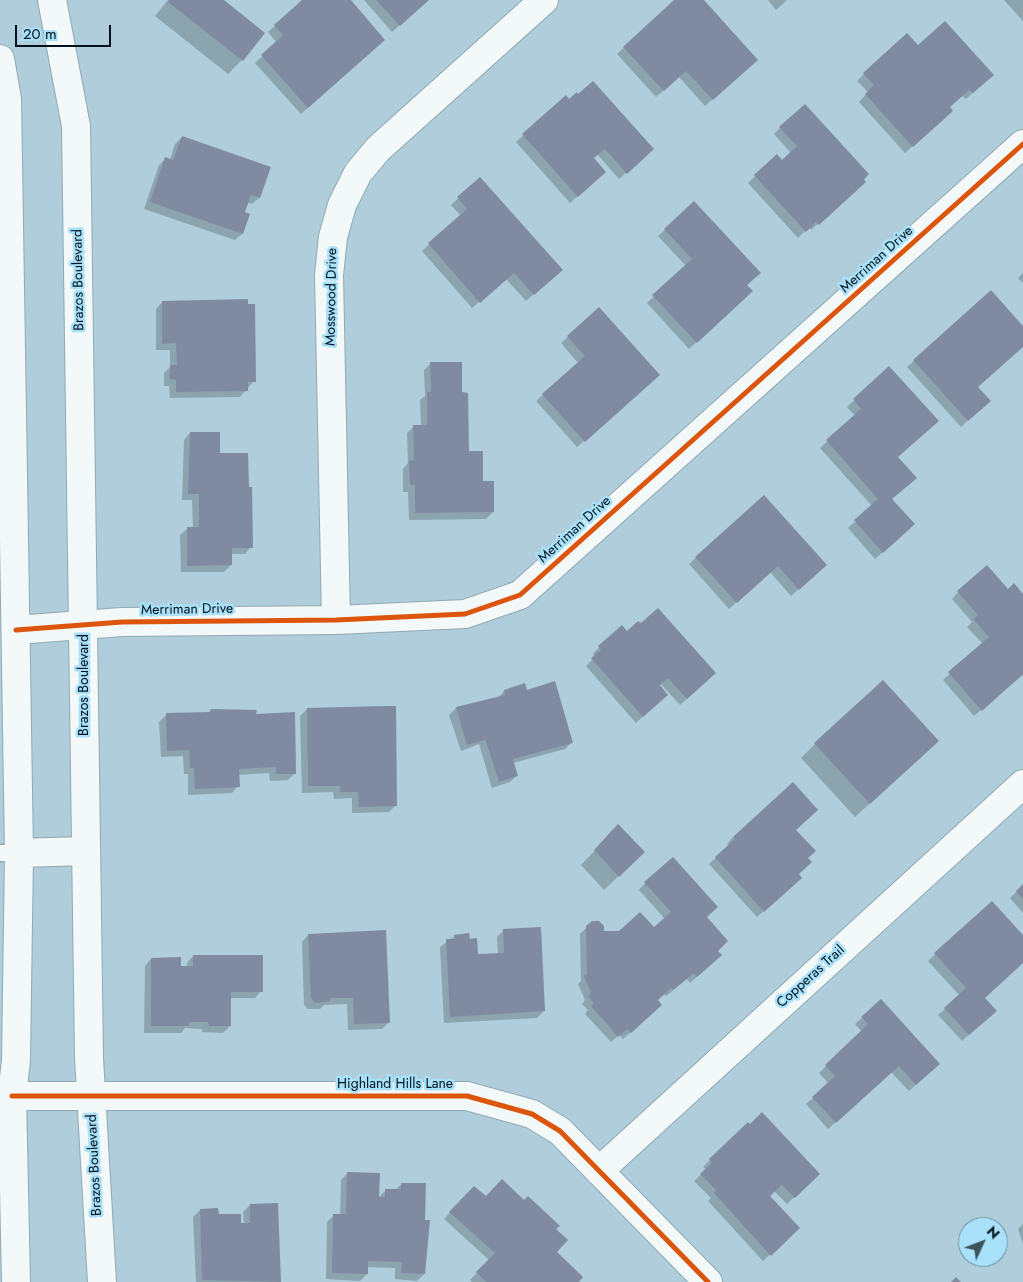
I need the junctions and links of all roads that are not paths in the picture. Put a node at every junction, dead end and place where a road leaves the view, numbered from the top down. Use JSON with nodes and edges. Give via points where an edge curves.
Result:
{"nodes":[{"id":1,"x":52,"y":0,"type":"edge"},
{"id":2,"x":544,"y":0,"type":"edge"},
{"id":3,"x":0,"y":59,"type":"edge"},
{"id":4,"x":1023,"y":144,"type":"edge"},
{"id":5,"x":336,"y":620,"type":"junction"},
{"id":6,"x":84,"y":624,"type":"junction"},
{"id":7,"x":8,"y":629,"type":"edge"},
{"id":8,"x":1023,"y":784,"type":"edge"},
{"id":9,"x":85,"y":851,"type":"junction"},
{"id":10,"x":10,"y":853,"type":"edge"},
{"id":11,"x":91,"y":1095,"type":"junction"},
{"id":12,"x":12,"y":1096,"type":"junction"},
{"id":13,"x":599,"y":1170,"type":"junction"},
{"id":14,"x":16,"y":1282,"type":"edge"},
{"id":15,"x":102,"y":1282,"type":"edge"},
{"id":16,"x":708,"y":1282,"type":"edge"}],
"edges":[{"from":1,"to":6,"type":"street","name":"Brazos Boulevard","via":[[76,126]]},
{"from":2,"to":5,"type":"street","name":"Mosswood Drive","via":[[378,149],[358,173],[342,205],[333,237],[330,275]]},
{"from":3,"to":7,"type":"street","via":[[7,99],[13,537]]},
{"from":4,"to":5,"type":"street","name":"Merriman Drive","via":[[520,595],[465,614]]},
{"from":5,"to":6,"type":"street","name":"Merriman Drive"},
{"from":6,"to":7,"type":"street","name":"Merriman Drive"},
{"from":6,"to":9,"type":"street","name":"Brazos Boulevard"},
{"from":7,"to":10,"type":"street"},
{"from":8,"to":13,"type":"street","name":"Copperas Trail"},
{"from":9,"to":10,"type":"street"},
{"from":9,"to":11,"type":"street","name":"Brazos Boulevard"},
{"from":10,"to":12,"type":"street","via":[[16,1060]]},
{"from":11,"to":12,"type":"street","name":"Highland Hills Lane"},
{"from":11,"to":13,"type":"street","name":"Highland Hills Lane","via":[[467,1096],[532,1114],[560,1132]]},
{"from":11,"to":15,"type":"street","name":"Brazos Boulevard"},
{"from":12,"to":14,"type":"street"},
{"from":13,"to":16,"type":"street","name":"Highland Hills Lane"}]}
